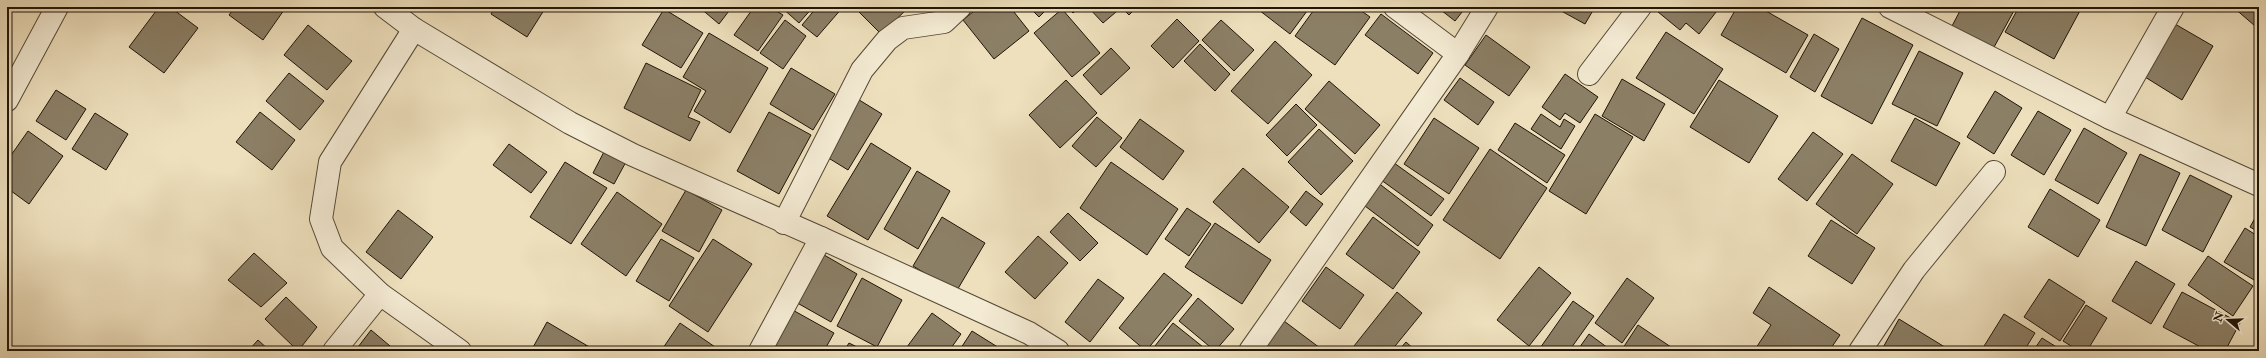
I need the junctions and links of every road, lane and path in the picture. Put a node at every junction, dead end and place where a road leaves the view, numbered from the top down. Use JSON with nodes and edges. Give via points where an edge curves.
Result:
{"nodes":[{"id":1,"x":57,"y":7,"type":"edge"},
{"id":2,"x":385,"y":7,"type":"edge"},
{"id":3,"x":960,"y":7,"type":"edge"},
{"id":4,"x":1396,"y":7,"type":"edge"},
{"id":5,"x":1487,"y":7,"type":"edge"},
{"id":6,"x":1640,"y":7,"type":"edge"},
{"id":7,"x":1890,"y":7,"type":"edge"},
{"id":8,"x":2173,"y":7,"type":"edge"},
{"id":9,"x":414,"y":29,"type":"junction"},
{"id":10,"x":1458,"y":54,"type":"junction"},
{"id":11,"x":1589,"y":74,"type":"dead end"},
{"id":12,"x":7,"y":100,"type":"edge"},
{"id":13,"x":2110,"y":118,"type":"junction"},
{"id":14,"x":1994,"y":172,"type":"dead end"},
{"id":15,"x":2259,"y":184,"type":"edge"},
{"id":16,"x":784,"y":222,"type":"junction"},
{"id":17,"x":821,"y":238,"type":"junction"},
{"id":18,"x":380,"y":294,"type":"junction"},
{"id":19,"x":334,"y":351,"type":"edge"},
{"id":20,"x":460,"y":351,"type":"edge"},
{"id":21,"x":760,"y":351,"type":"edge"},
{"id":22,"x":1058,"y":351,"type":"edge"},
{"id":23,"x":1250,"y":351,"type":"edge"},
{"id":24,"x":1860,"y":351,"type":"edge"}],
"edges":[{"from":1,"to":12,"type":"street"},
{"from":2,"to":9,"type":"street"},
{"from":3,"to":16,"type":"street","via":[[944,22],[903,28],[887,40],[862,70]]},
{"from":4,"to":10,"type":"street"},
{"from":5,"to":10,"type":"street"},
{"from":6,"to":11,"type":"street"},
{"from":7,"to":13,"type":"street"},
{"from":8,"to":13,"type":"street"},
{"from":9,"to":16,"type":"street","via":[[570,123],[633,155]]},
{"from":9,"to":18,"type":"street","via":[[330,162],[321,219],[332,248]]},
{"from":10,"to":23,"type":"street"},
{"from":13,"to":15,"type":"street"},
{"from":14,"to":24,"type":"street","via":[[1914,270]]},
{"from":16,"to":17,"type":"street"},
{"from":17,"to":21,"type":"street"},
{"from":17,"to":22,"type":"street","via":[[1029,333]]},
{"from":18,"to":19,"type":"street"},
{"from":18,"to":20,"type":"street"}]}
